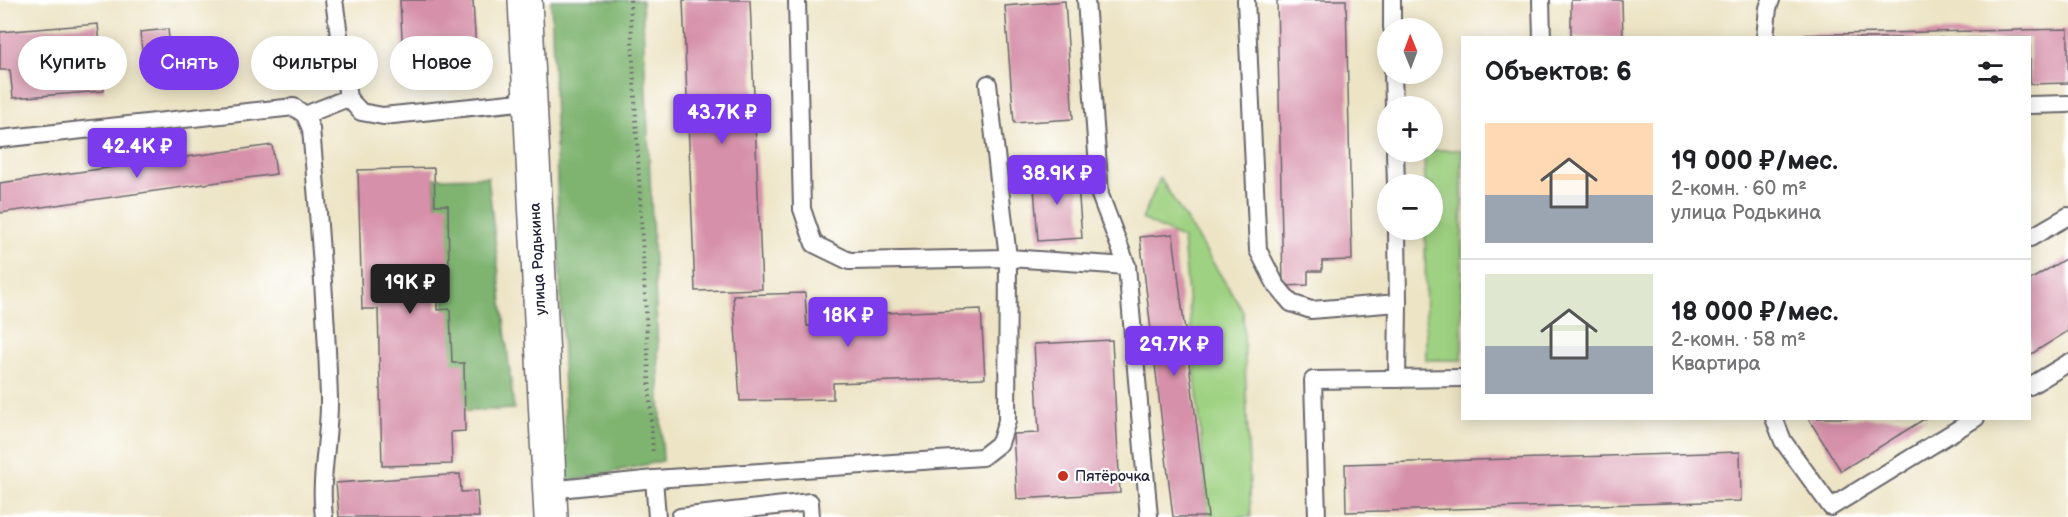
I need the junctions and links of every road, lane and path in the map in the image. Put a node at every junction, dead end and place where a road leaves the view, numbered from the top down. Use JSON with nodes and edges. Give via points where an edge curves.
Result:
{"nodes":[{"id":1,"x":334,"y":0,"type":"edge"},
{"id":2,"x":525,"y":0,"type":"edge"},
{"id":3,"x":630,"y":0,"type":"edge"},
{"id":4,"x":797,"y":0,"type":"edge"},
{"id":5,"x":1086,"y":0,"type":"edge"},
{"id":6,"x":1246,"y":0,"type":"edge"},
{"id":7,"x":1392,"y":0,"type":"edge"},
{"id":8,"x":1541,"y":0,"type":"edge"},
{"id":9,"x":1771,"y":0,"type":"edge"},
{"id":10,"x":1392,"y":18,"type":"edge"},
{"id":11,"x":1542,"y":36,"type":"edge"},
{"id":12,"x":1765,"y":36,"type":"edge"},
{"id":13,"x":988,"y":84,"type":"dead end"},
{"id":14,"x":348,"y":98,"type":"junction"},
{"id":15,"x":530,"y":101,"type":"junction"},
{"id":16,"x":2068,"y":104,"type":"edge"},
{"id":17,"x":2031,"y":105,"type":"edge"},
{"id":18,"x":305,"y":115,"type":"junction"},
{"id":19,"x":0,"y":140,"type":"edge"},
{"id":20,"x":2068,"y":216,"type":"edge"},
{"id":21,"x":2031,"y":237,"type":"edge"},
{"id":22,"x":1396,"y":240,"type":"edge"},
{"id":23,"x":1008,"y":258,"type":"junction"},
{"id":24,"x":1127,"y":266,"type":"junction"},
{"id":25,"x":1398,"y":303,"type":"junction"},
{"id":26,"x":2068,"y":363,"type":"edge"},
{"id":27,"x":1461,"y":378,"type":"edge"},
{"id":28,"x":1396,"y":379,"type":"junction"},
{"id":29,"x":2031,"y":385,"type":"edge"},
{"id":30,"x":1775,"y":420,"type":"edge"},
{"id":31,"x":1973,"y":420,"type":"edge"},
{"id":32,"x":654,"y":479,"type":"junction"},
{"id":33,"x":551,"y":504,"type":"edge"},
{"id":34,"x":324,"y":517,"type":"edge"},
{"id":35,"x":657,"y":517,"type":"edge"},
{"id":36,"x":680,"y":517,"type":"edge"},
{"id":37,"x":811,"y":517,"type":"edge"},
{"id":38,"x":1149,"y":517,"type":"edge"},
{"id":39,"x":1317,"y":517,"type":"edge"}],
"edges":[{"from":1,"to":14,"type":"lane"},
{"from":2,"to":15,"type":"main road","name":"улица Родькина"},
{"from":3,"to":32,"type":"path"},
{"from":4,"to":23,"type":"lane","via":[[802,209],[814,244],[849,261]]},
{"from":5,"to":24,"type":"lane","via":[[1100,195]]},
{"from":6,"to":25,"type":"lane","via":[[1258,250],[1291,303],[1311,310]]},
{"from":7,"to":10,"type":"lane"},
{"from":8,"to":11,"type":"lane"},
{"from":9,"to":12,"type":"lane"},
{"from":13,"to":23,"type":"lane"},
{"from":14,"to":15,"type":"lane","via":[[361,112],[383,117]]},
{"from":14,"to":18,"type":"lane"},
{"from":15,"to":33,"type":"main road","name":"улица Родькина"},
{"from":16,"to":17,"type":"lane"},
{"from":18,"to":19,"type":"lane","via":[[294,107]]},
{"from":18,"to":34,"type":"lane","via":[[311,129],[322,251],[329,402],[321,496]]},
{"from":20,"to":21,"type":"lane"},
{"from":22,"to":25,"type":"lane"},
{"from":23,"to":24,"type":"lane"},
{"from":23,"to":32,"type":"lane","via":[[1006,421],[1000,443],[982,457]]},
{"from":24,"to":38,"type":"lane"},
{"from":25,"to":28,"type":"lane"},
{"from":26,"to":29,"type":"lane"},
{"from":27,"to":28,"type":"lane"},
{"from":28,"to":39,"type":"lane","via":[[1313,380]]},
{"from":30,"to":31,"type":"lane","via":[[1783,441],[1831,507]]},
{"from":32,"to":33,"type":"lane"},
{"from":32,"to":35,"type":"lane"},
{"from":36,"to":37,"type":"lane","via":[[810,502]]}]}
